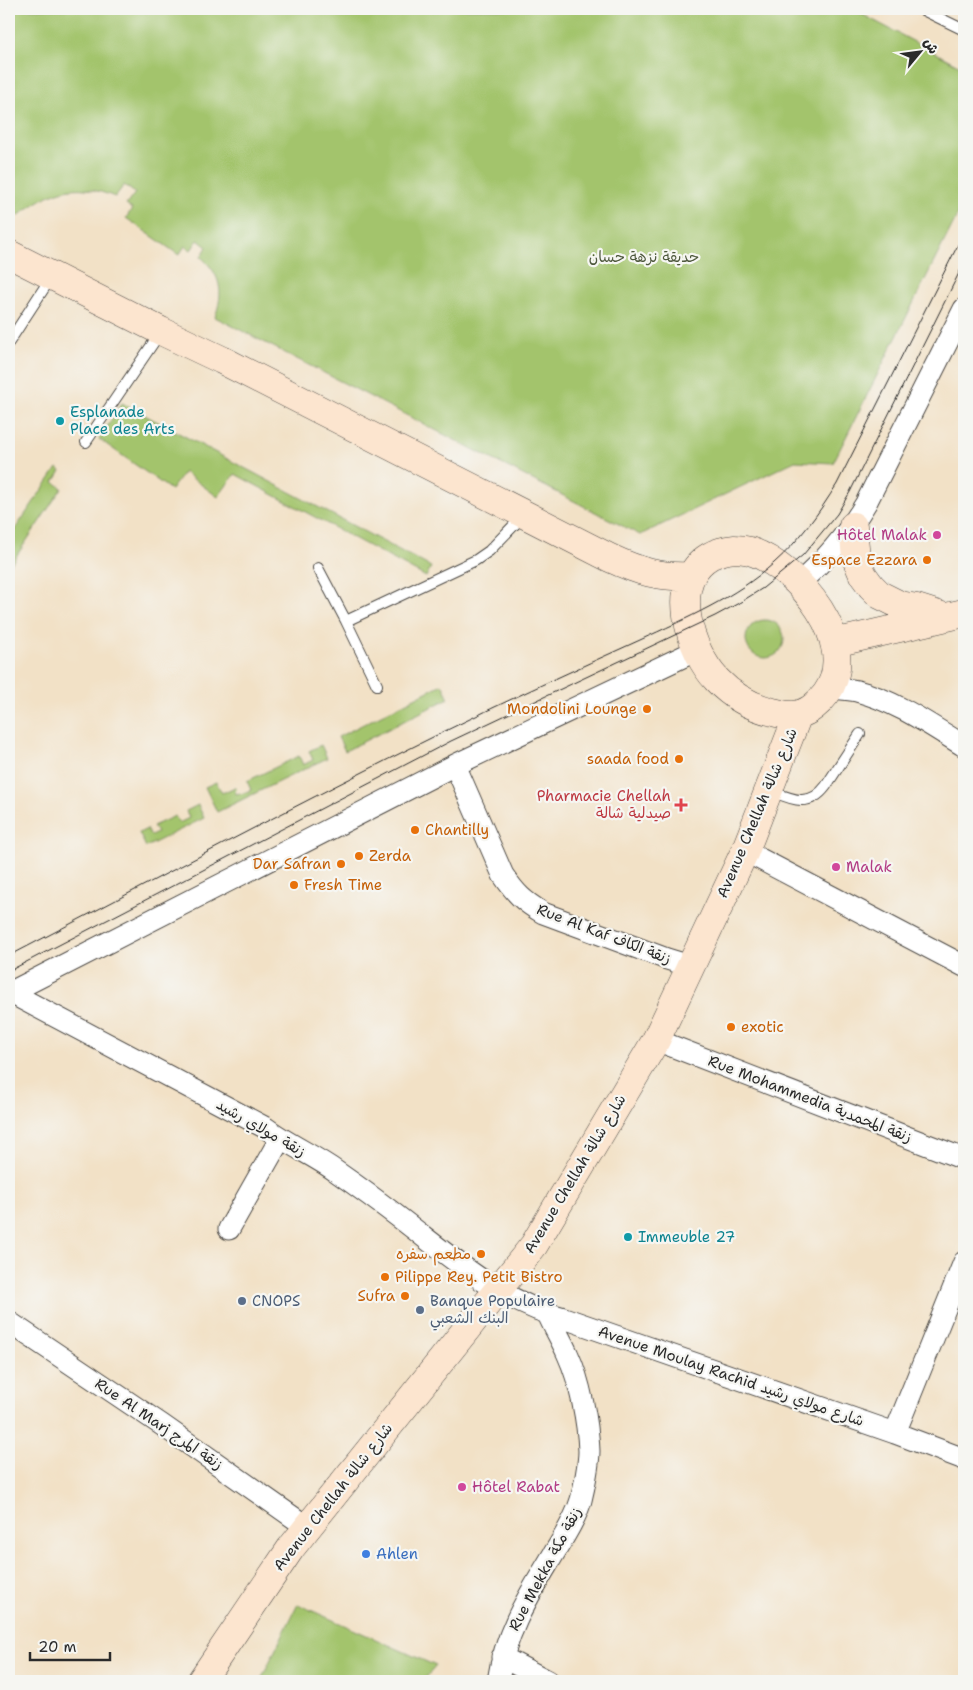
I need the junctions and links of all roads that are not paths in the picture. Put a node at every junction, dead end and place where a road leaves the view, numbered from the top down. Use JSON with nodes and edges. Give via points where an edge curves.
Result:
{"nodes":[{"id":1,"x":928,"y":11,"type":"edge"},
{"id":2,"x":964,"y":30,"type":"edge"},
{"id":3,"x":9,"y":254,"type":"edge"},
{"id":4,"x":52,"y":276,"type":"junction"},
{"id":5,"x":964,"y":309,"type":"edge"},
{"id":6,"x":161,"y":331,"type":"junction"},
{"id":7,"x":9,"y":342,"type":"edge"},
{"id":8,"x":86,"y":442,"type":"dead end"},
{"id":9,"x":524,"y":515,"type":"junction"},
{"id":10,"x":853,"y":526,"type":"junction"},
{"id":11,"x":318,"y":568,"type":"dead end"},
{"id":12,"x":691,"y":576,"type":"junction"},
{"id":13,"x":799,"y":583,"type":"junction"},
{"id":14,"x":954,"y":615,"type":"edge"},
{"id":15,"x":346,"y":621,"type":"junction"},
{"id":16,"x":834,"y":643,"type":"junction"},
{"id":17,"x":697,"y":650,"type":"junction"},
{"id":18,"x":377,"y":685,"type":"dead end"},
{"id":19,"x":830,"y":688,"type":"junction"},
{"id":20,"x":798,"y":715,"type":"junction"},
{"id":21,"x":860,"y":734,"type":"dead end"},
{"id":22,"x":964,"y":746,"type":"edge"},
{"id":23,"x":455,"y":765,"type":"junction"},
{"id":24,"x":768,"y":789,"type":"junction"},
{"id":25,"x":744,"y":851,"type":"junction"},
{"id":26,"x":690,"y":966,"type":"junction"},
{"id":27,"x":964,"y":966,"type":"edge"},
{"id":28,"x":9,"y":992,"type":"edge"},
{"id":29,"x":656,"y":1040,"type":"junction"},
{"id":30,"x":280,"y":1139,"type":"junction"},
{"id":31,"x":964,"y":1160,"type":"edge"},
{"id":32,"x":229,"y":1229,"type":"dead end"},
{"id":33,"x":964,"y":1262,"type":"edge"},
{"id":34,"x":498,"y":1290,"type":"junction"},
{"id":35,"x":548,"y":1314,"type":"junction"},
{"id":36,"x":9,"y":1322,"type":"edge"},
{"id":37,"x":895,"y":1433,"type":"junction"},
{"id":38,"x":964,"y":1459,"type":"edge"},
{"id":39,"x":307,"y":1528,"type":"junction"},
{"id":40,"x":502,"y":1657,"type":"junction"},
{"id":41,"x":201,"y":1681,"type":"edge"},
{"id":42,"x":498,"y":1681,"type":"edge"},
{"id":43,"x":548,"y":1681,"type":"edge"}],
"edges":[{"from":1,"to":2,"type":"lane"},
{"from":3,"to":4,"type":"street"},
{"from":4,"to":6,"type":"street"},
{"from":4,"to":7,"type":"lane"},
{"from":5,"to":10,"type":"street"},
{"from":6,"to":8,"type":"lane"},
{"from":6,"to":9,"type":"street"},
{"from":9,"to":12,"type":"street","via":[[636,570],[673,577]]},
{"from":9,"to":15,"type":"lane","via":[[476,560]]},
{"from":10,"to":13,"type":"street","via":[[818,567]]},
{"from":10,"to":14,"type":"street","via":[[856,558],[863,575],[880,595],[900,605]]},
{"from":11,"to":15,"type":"lane"},
{"from":12,"to":13,"type":"street","via":[[709,556],[735,549],[749,550],[761,556]]},
{"from":12,"to":17,"type":"street","via":[[686,596],[689,628]]},
{"from":13,"to":16,"type":"street","via":[[820,611]]},
{"from":14,"to":16,"type":"street"},
{"from":15,"to":18,"type":"lane"},
{"from":16,"to":19,"type":"street","via":[[837,659]]},
{"from":17,"to":20,"type":"street","via":[[717,680],[746,702],[762,710]]},
{"from":17,"to":23,"type":"street"},
{"from":19,"to":20,"type":"street","via":[[822,700]]},
{"from":19,"to":22,"type":"street","via":[[880,698]]},
{"from":20,"to":24,"type":"street","name":"Avenue Chellah شارع شالة"},
{"from":21,"to":24,"type":"lane","via":[[826,786],[815,797],[792,799]]},
{"from":23,"to":26,"type":"street","name":"Rue Al Kaf زنقة الكاف","via":[[503,875],[525,903],[543,913]]},
{"from":23,"to":28,"type":"street"},
{"from":24,"to":25,"type":"street","name":"Avenue Chellah شارع شالة"},
{"from":25,"to":26,"type":"street","name":"Avenue Chellah شارع شالة"},
{"from":25,"to":27,"type":"street"},
{"from":26,"to":29,"type":"street","name":"Avenue Chellah شارع شالة"},
{"from":28,"to":30,"type":"street","name":"زنقة مولاي رشيد","via":[[266,1128]]},
{"from":29,"to":31,"type":"street","name":"Rue Mohammedia زنقة المحمدية"},
{"from":29,"to":34,"type":"street","name":"Avenue Chellah شارع شالة","via":[[534,1245]]},
{"from":30,"to":32,"type":"street"},
{"from":30,"to":34,"type":"street","name":"زنقة مولاي رشيد","via":[[335,1170],[469,1272]]},
{"from":33,"to":37,"type":"street"},
{"from":34,"to":35,"type":"street","name":"Avenue Moulay Rachid شارع مولاي رشيد"},
{"from":34,"to":39,"type":"street","name":"Avenue Chellah شارع شالة"},
{"from":35,"to":37,"type":"street","name":"Avenue Moulay Rachid شارع مولاي رشيد"},
{"from":35,"to":40,"type":"street","name":"Rue Mekka زنقة مكة","via":[[577,1378],[589,1452],[581,1500],[516,1620]]},
{"from":36,"to":39,"type":"street","name":"Rue Al Marj زنقة المرج"},
{"from":37,"to":38,"type":"street","name":"Avenue Moulay Rachid شارع مولاي رشيد"},
{"from":39,"to":41,"type":"street","name":"Avenue Chellah شارع شالة"},
{"from":40,"to":42,"type":"street","name":"Rue Mekka زنقة مكة"},
{"from":40,"to":43,"type":"street"}]}
